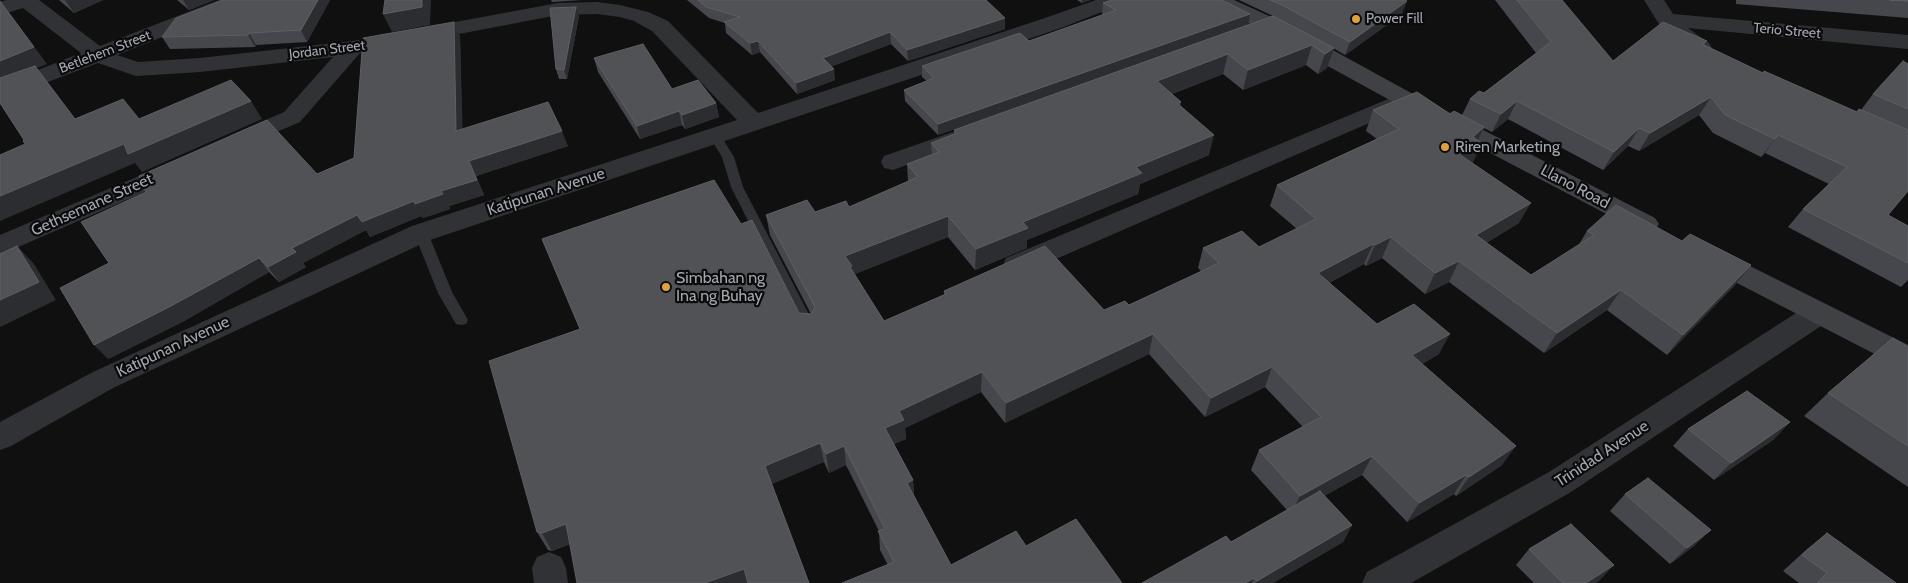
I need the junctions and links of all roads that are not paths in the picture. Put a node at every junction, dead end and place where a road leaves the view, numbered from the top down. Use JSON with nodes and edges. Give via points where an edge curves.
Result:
{"nodes":[{"id":1,"x":26,"y":0,"type":"edge"},
{"id":2,"x":238,"y":0,"type":"edge"},
{"id":3,"x":1115,"y":0,"type":"edge"},
{"id":4,"x":1217,"y":0,"type":"edge"},
{"id":5,"x":1654,"y":0,"type":"edge"},
{"id":6,"x":0,"y":9,"type":"edge"},
{"id":7,"x":1666,"y":20,"type":"junction"},
{"id":8,"x":1270,"y":25,"type":"junction"},
{"id":9,"x":1242,"y":35,"type":"edge"},
{"id":10,"x":1908,"y":42,"type":"edge"},
{"id":11,"x":353,"y":48,"type":"junction"},
{"id":12,"x":97,"y":55,"type":"junction"},
{"id":13,"x":1722,"y":61,"type":"edge"},
{"id":14,"x":0,"y":93,"type":"edge"},
{"id":15,"x":1405,"y":99,"type":"junction"},
{"id":16,"x":753,"y":122,"type":"junction"},
{"id":17,"x":985,"y":129,"type":"edge"},
{"id":18,"x":715,"y":136,"type":"junction"},
{"id":19,"x":221,"y":148,"type":"edge"},
{"id":20,"x":194,"y":160,"type":"edge"},
{"id":21,"x":894,"y":162,"type":"dead end"},
{"id":22,"x":420,"y":233,"type":"junction"},
{"id":23,"x":1668,"y":236,"type":"edge"},
{"id":24,"x":0,"y":246,"type":"edge"},
{"id":25,"x":1695,"y":250,"type":"edge"},
{"id":26,"x":998,"y":274,"type":"edge"},
{"id":27,"x":1817,"y":314,"type":"junction"},
{"id":28,"x":461,"y":320,"type":"dead end"},
{"id":29,"x":810,"y":328,"type":"edge"},
{"id":30,"x":1908,"y":358,"type":"edge"},
{"id":31,"x":0,"y":437,"type":"edge"},
{"id":32,"x":1379,"y":583,"type":"edge"}],
"edges":[{"from":1,"to":6,"type":"street"},
{"from":1,"to":12,"type":"street","name":"Jordan Street"},
{"from":2,"to":12,"type":"street","name":"Betlehem Street"},
{"from":3,"to":16,"type":"street","name":"Katipunan Avenue"},
{"from":4,"to":8,"type":"main road","name":"Llano Road"},
{"from":5,"to":7,"type":"street"},
{"from":7,"to":10,"type":"street","name":"Terio Street"},
{"from":7,"to":13,"type":"street","via":[[1692,44]]},
{"from":8,"to":9,"type":"street"},
{"from":8,"to":15,"type":"main road","name":"Llano Road"},
{"from":11,"to":12,"type":"street","name":"Jordan Street","via":[[136,69]]},
{"from":11,"to":16,"type":"street","name":"Jordan Street","via":[[558,9],[620,11],[641,16],[660,26]]},
{"from":11,"to":19,"type":"street","via":[[292,116]]},
{"from":12,"to":14,"type":"street","name":"Betlehem Street"},
{"from":15,"to":23,"type":"main road","name":"Llano Road"},
{"from":15,"to":26,"type":"street"},
{"from":16,"to":18,"type":"street","name":"Katipunan Avenue"},
{"from":17,"to":21,"type":"street"},
{"from":18,"to":22,"type":"street","name":"Katipunan Avenue"},
{"from":18,"to":29,"type":"lane","via":[[728,157],[736,187]]},
{"from":20,"to":24,"type":"street","name":"Gethsemane Street"},
{"from":22,"to":28,"type":"lane","via":[[445,293]]},
{"from":22,"to":31,"type":"street","name":"Katipunan Avenue","via":[[103,380]]},
{"from":25,"to":27,"type":"main road"},
{"from":27,"to":30,"type":"main road"},
{"from":27,"to":32,"type":"street","name":"Trinidad Avenue","via":[[1560,482]]}]}
